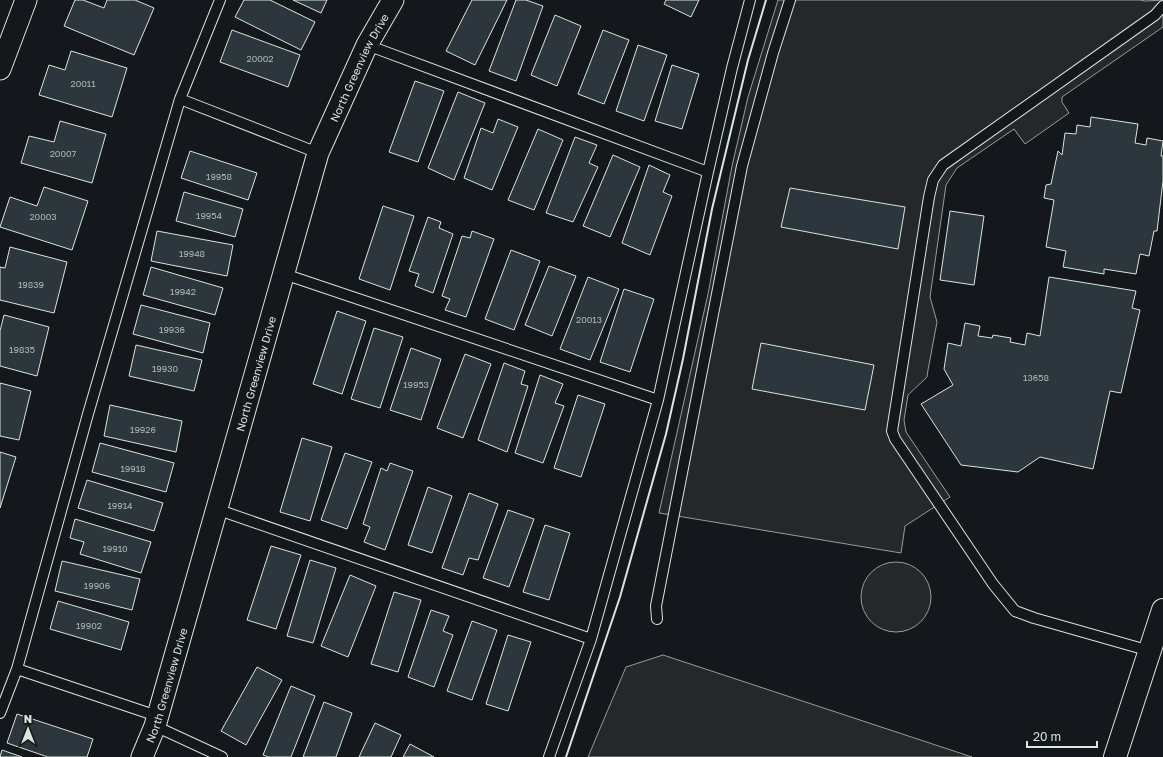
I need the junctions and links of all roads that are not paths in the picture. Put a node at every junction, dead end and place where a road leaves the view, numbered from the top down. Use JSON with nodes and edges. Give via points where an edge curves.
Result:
{"nodes":[{"id":1,"x":26,"y":0,"type":"edge"},
{"id":2,"x":220,"y":0,"type":"edge"},
{"id":3,"x":393,"y":0,"type":"edge"},
{"id":4,"x":750,"y":0,"type":"edge"},
{"id":5,"x":790,"y":0,"type":"edge"},
{"id":6,"x":1163,"y":6,"type":"edge"},
{"id":7,"x":367,"y":45,"type":"junction"},
{"id":8,"x":0,"y":69,"type":"edge"},
{"id":9,"x":180,"y":99,"type":"junction"},
{"id":10,"x":318,"y":153,"type":"junction"},
{"id":11,"x":708,"y":172,"type":"junction"},
{"id":12,"x":284,"y":274,"type":"junction"},
{"id":13,"x":658,"y":400,"type":"junction"},
{"id":14,"x":216,"y":508,"type":"junction"},
{"id":15,"x":1163,"y":612,"type":"edge"},
{"id":16,"x":657,"y":619,"type":"dead end"},
{"id":17,"x":591,"y":639,"type":"junction"},
{"id":18,"x":1150,"y":651,"type":"junction"},
{"id":19,"x":17,"y":669,"type":"junction"},
{"id":20,"x":0,"y":713,"type":"edge"},
{"id":21,"x":156,"y":721,"type":"junction"},
{"id":22,"x":142,"y":757,"type":"edge"},
{"id":23,"x":222,"y":757,"type":"edge"},
{"id":24,"x":549,"y":757,"type":"edge"},
{"id":25,"x":1115,"y":757,"type":"edge"}],
"edges":[{"from":1,"to":8,"type":"street"},
{"from":2,"to":9,"type":"lane"},
{"from":3,"to":7,"type":"street","name":"North Greenview Drive"},
{"from":4,"to":11,"type":"lane"},
{"from":5,"to":16,"type":"lane","via":[[742,166],[656,606]]},
{"from":6,"to":18,"type":"lane","via":[[1155,15],[943,165],[938,172],[929,197],[892,431],[894,439],[993,584],[1015,611]]},
{"from":7,"to":10,"type":"street","name":"North Greenview Drive"},
{"from":7,"to":11,"type":"lane"},
{"from":9,"to":10,"type":"lane"},
{"from":9,"to":19,"type":"lane"},
{"from":10,"to":12,"type":"street","name":"North Greenview Drive"},
{"from":11,"to":13,"type":"lane"},
{"from":12,"to":13,"type":"lane"},
{"from":12,"to":14,"type":"street","name":"North Greenview Drive"},
{"from":13,"to":17,"type":"lane"},
{"from":14,"to":17,"type":"lane"},
{"from":14,"to":21,"type":"street","name":"North Greenview Drive"},
{"from":15,"to":18,"type":"street"},
{"from":17,"to":24,"type":"lane"},
{"from":18,"to":25,"type":"street"},
{"from":19,"to":20,"type":"lane"},
{"from":19,"to":21,"type":"lane"},
{"from":21,"to":22,"type":"street","name":"North Greenview Drive"},
{"from":21,"to":23,"type":"lane"}]}
